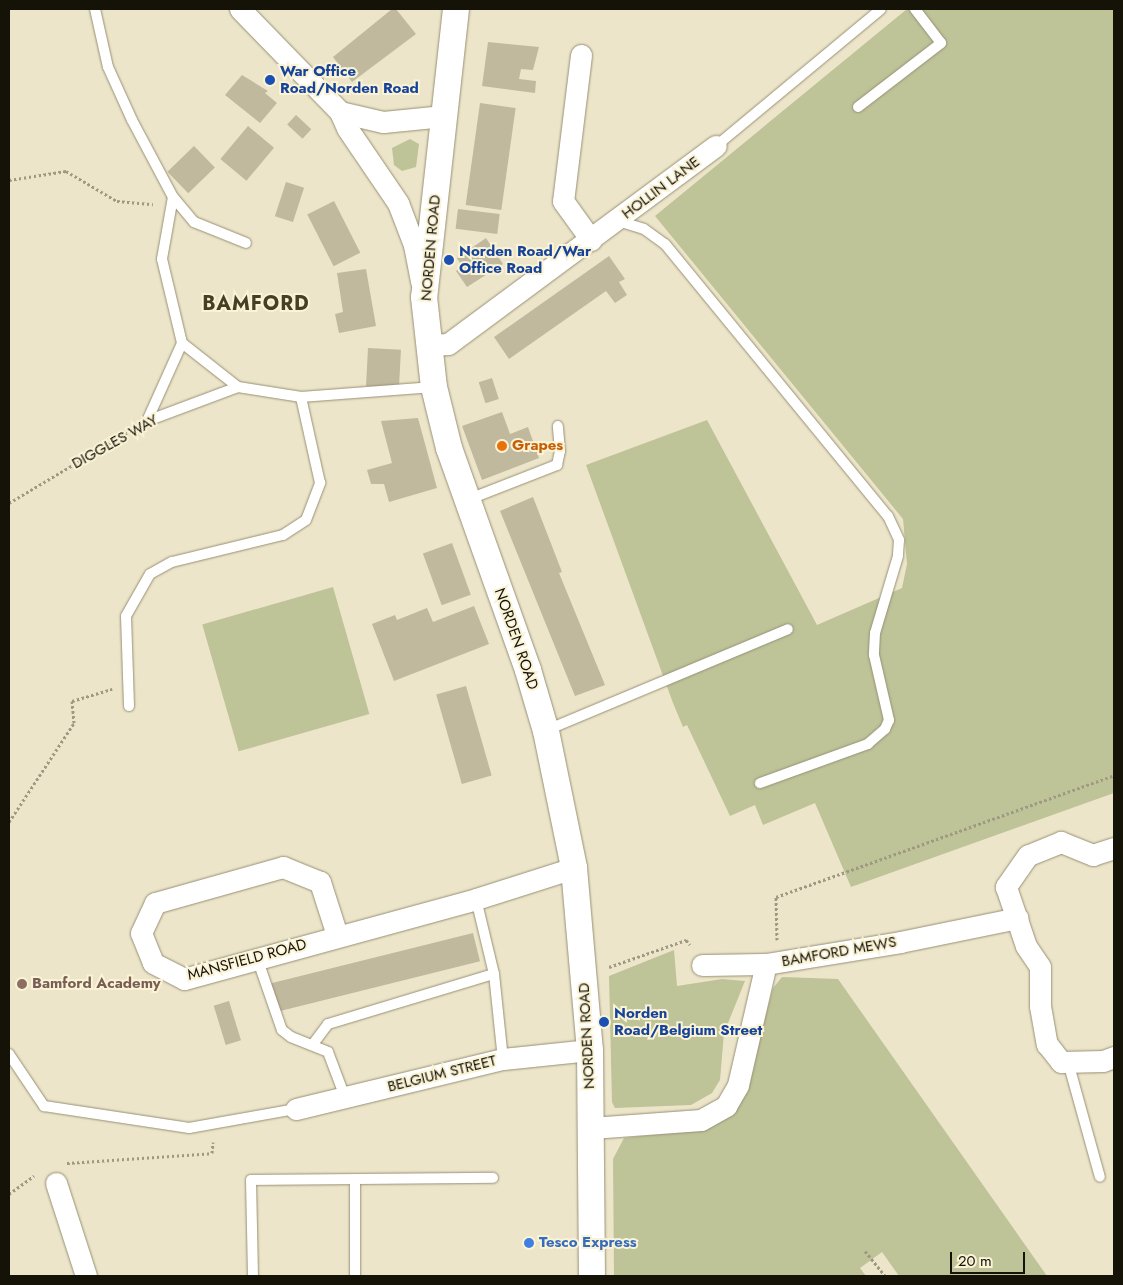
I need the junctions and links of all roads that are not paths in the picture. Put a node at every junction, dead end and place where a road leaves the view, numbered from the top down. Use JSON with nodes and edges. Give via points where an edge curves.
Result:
{"nodes":[{"id":1,"x":95,"y":9,"type":"edge"},
{"id":2,"x":240,"y":9,"type":"edge"},
{"id":3,"x":456,"y":9,"type":"edge"},
{"id":4,"x":881,"y":9,"type":"edge"},
{"id":5,"x":915,"y":9,"type":"edge"},
{"id":6,"x":581,"y":55,"type":"dead end"},
{"id":7,"x":858,"y":106,"type":"dead end"},
{"id":8,"x":340,"y":112,"type":"junction"},
{"id":9,"x":444,"y":116,"type":"junction"},
{"id":10,"x":716,"y":146,"type":"joint"},
{"id":11,"x":172,"y":201,"type":"junction"},
{"id":12,"x":618,"y":221,"type":"junction"},
{"id":13,"x":591,"y":240,"type":"junction"},
{"id":14,"x":246,"y":243,"type":"dead end"},
{"id":15,"x":424,"y":297,"type":"junction"},
{"id":16,"x":182,"y":343,"type":"junction"},
{"id":17,"x":429,"y":345,"type":"junction"},
{"id":18,"x":238,"y":387,"type":"junction"},
{"id":19,"x":434,"y":387,"type":"junction"},
{"id":20,"x":301,"y":397,"type":"junction"},
{"id":21,"x":558,"y":426,"type":"dead end"},
{"id":22,"x":467,"y":501,"type":"junction"},
{"id":23,"x":788,"y":629,"type":"dead end"},
{"id":24,"x":128,"y":706,"type":"dead end"},
{"id":25,"x":546,"y":731,"type":"junction"},
{"id":26,"x":760,"y":783,"type":"dead end"},
{"id":27,"x":1114,"y":848,"type":"edge"},
{"id":28,"x":574,"y":868,"type":"junction"},
{"id":29,"x":476,"y":899,"type":"junction"},
{"id":30,"x":1018,"y":918,"type":"junction"},
{"id":31,"x":337,"y":935,"type":"junction"},
{"id":32,"x":256,"y":958,"type":"junction"},
{"id":33,"x":772,"y":964,"type":"junction"},
{"id":34,"x":702,"y":966,"type":"road end"},
{"id":35,"x":494,"y":974,"type":"junction"},
{"id":36,"x":313,"y":1044,"type":"junction"},
{"id":37,"x":590,"y":1050,"type":"junction"},
{"id":38,"x":9,"y":1054,"type":"edge"},
{"id":39,"x":1114,"y":1056,"type":"edge"},
{"id":40,"x":503,"y":1059,"type":"junction"},
{"id":41,"x":1068,"y":1062,"type":"junction"},
{"id":42,"x":345,"y":1097,"type":"junction"},
{"id":43,"x":296,"y":1109,"type":"joint"},
{"id":44,"x":591,"y":1128,"type":"junction"},
{"id":45,"x":59,"y":1173,"type":"road end"},
{"id":46,"x":1100,"y":1177,"type":"dead end"},
{"id":47,"x":493,"y":1178,"type":"dead end"},
{"id":48,"x":355,"y":1179,"type":"junction"},
{"id":49,"x":86,"y":1276,"type":"edge"},
{"id":50,"x":253,"y":1276,"type":"edge"},
{"id":51,"x":355,"y":1276,"type":"edge"},
{"id":52,"x":592,"y":1276,"type":"edge"}],
"edges":[{"from":1,"to":11,"type":"lane","via":[[108,67]]},
{"from":2,"to":8,"type":"street"},
{"from":3,"to":9,"type":"street","name":"NORDEN ROAD"},
{"from":4,"to":10,"type":"lane","name":"HOLLIN LANE"},
{"from":5,"to":7,"type":"lane","via":[[941,43]]},
{"from":6,"to":13,"type":"street","via":[[563,201]]},
{"from":8,"to":9,"type":"street","via":[[383,122]]},
{"from":8,"to":15,"type":"street","via":[[347,128],[398,203],[414,245]]},
{"from":9,"to":15,"type":"street","name":"NORDEN ROAD"},
{"from":10,"to":12,"type":"street","name":"HOLLIN LANE"},
{"from":11,"to":14,"type":"lane","via":[[194,222]]},
{"from":11,"to":16,"type":"lane","via":[[162,259]]},
{"from":12,"to":13,"type":"street","name":"HOLLIN LANE"},
{"from":12,"to":26,"type":"lane","via":[[644,228],[665,244],[888,516],[899,540],[898,556],[875,633],[874,655],[889,720],[885,729],[868,744]]},
{"from":13,"to":17,"type":"street","name":"HOLLIN LANE","via":[[448,344]]},
{"from":15,"to":17,"type":"street","name":"NORDEN ROAD"},
{"from":16,"to":18,"type":"lane"},
{"from":16,"to":18,"type":"lane","name":"DIGGLES WAY","via":[[148,420]]},
{"from":17,"to":19,"type":"street","name":"NORDEN ROAD"},
{"from":18,"to":20,"type":"lane","name":"DIGGLES WAY"},
{"from":19,"to":20,"type":"lane","name":"DIGGLES WAY"},
{"from":19,"to":22,"type":"street","name":"NORDEN ROAD","via":[[448,448]]},
{"from":20,"to":24,"type":"lane","via":[[320,483],[306,520],[283,535],[172,562],[150,574],[126,616]]},
{"from":21,"to":22,"type":"lane","via":[[560,451],[557,465]]},
{"from":22,"to":25,"type":"street","name":"NORDEN ROAD"},
{"from":23,"to":25,"type":"lane"},
{"from":25,"to":28,"type":"street","name":"NORDEN ROAD"},
{"from":27,"to":30,"type":"street","via":[[1093,855],[1061,842],[1028,856],[1006,887]]},
{"from":28,"to":29,"type":"street","name":"MANSFIELD ROAD"},
{"from":28,"to":37,"type":"street","name":"NORDEN ROAD"},
{"from":29,"to":31,"type":"street","name":"MANSFIELD ROAD"},
{"from":29,"to":35,"type":"lane"},
{"from":30,"to":33,"type":"street","name":"BAMFORD MEWS"},
{"from":30,"to":41,"type":"street","via":[[1026,946],[1040,967],[1040,1006],[1047,1044],[1061,1062]]},
{"from":31,"to":32,"type":"street","name":"MANSFIELD ROAD"},
{"from":31,"to":32,"type":"street","name":"MANSFIELD ROAD","via":[[320,882],[283,866],[155,903],[141,933],[153,963],[184,979]]},
{"from":32,"to":36,"type":"lane","via":[[282,1030],[291,1037]]},
{"from":33,"to":34,"type":"street"},
{"from":33,"to":44,"type":"street","name":"BAMFORD MEWS","via":[[738,1085],[726,1106],[701,1120]]},
{"from":35,"to":36,"type":"lane","via":[[328,1024]]},
{"from":35,"to":40,"type":"lane"},
{"from":36,"to":42,"type":"lane","via":[[328,1052]]},
{"from":37,"to":40,"type":"street","name":"BELGIUM STREET"},
{"from":37,"to":44,"type":"street","name":"NORDEN ROAD"},
{"from":38,"to":43,"type":"lane","via":[[44,1106],[189,1128]]},
{"from":39,"to":41,"type":"street","via":[[1103,1061]]},
{"from":40,"to":42,"type":"street","name":"BELGIUM STREET"},
{"from":41,"to":46,"type":"lane"},
{"from":42,"to":43,"type":"street","name":"BELGIUM STREET"},
{"from":44,"to":52,"type":"street","name":"NORDEN ROAD"},
{"from":45,"to":49,"type":"street"},
{"from":47,"to":48,"type":"lane"},
{"from":48,"to":50,"type":"lane","via":[[251,1180]]},
{"from":48,"to":51,"type":"lane"}]}
